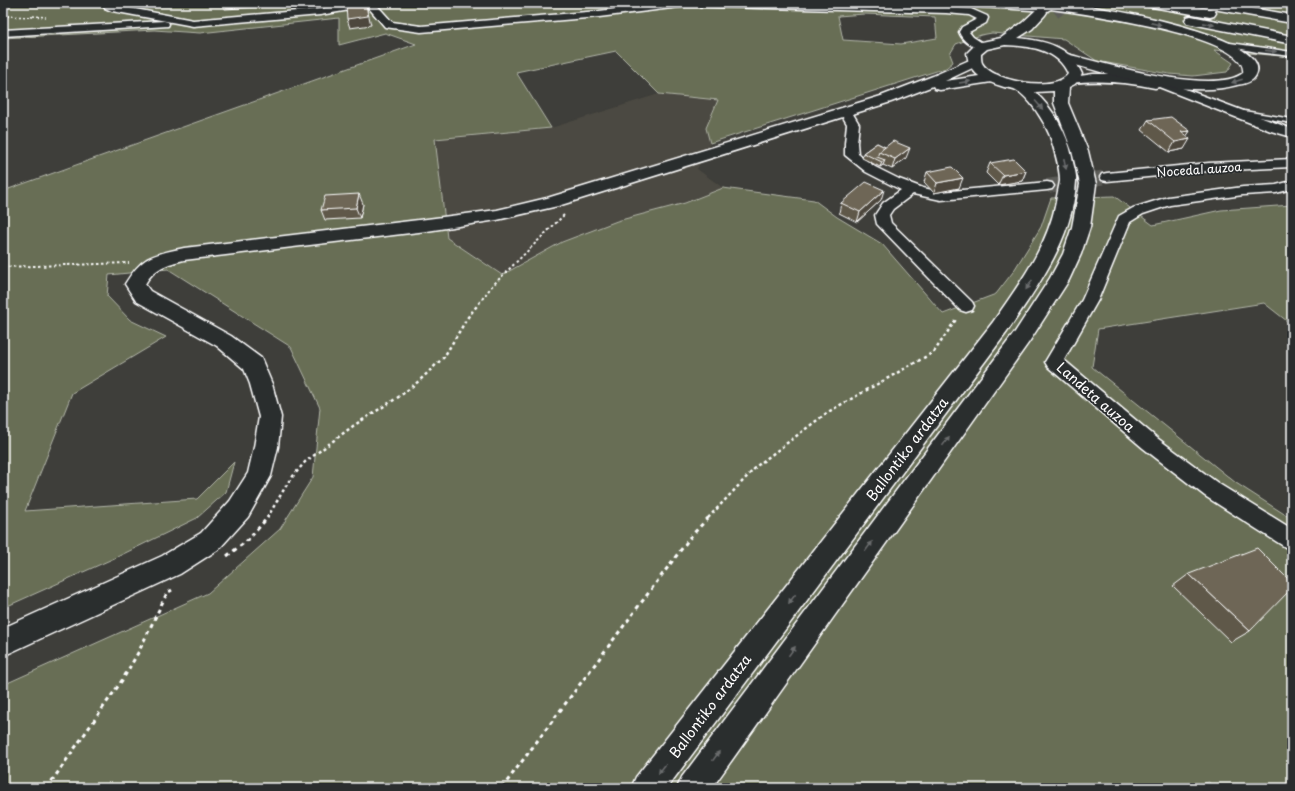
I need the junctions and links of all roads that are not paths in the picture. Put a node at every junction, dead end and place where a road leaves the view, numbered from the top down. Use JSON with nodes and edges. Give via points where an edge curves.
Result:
{"nodes":[{"id":1,"x":108,"y":3,"type":"edge"},
{"id":2,"x":982,"y":3,"type":"edge"},
{"id":3,"x":1031,"y":3,"type":"edge"},
{"id":4,"x":1086,"y":3,"type":"edge"},
{"id":5,"x":1099,"y":3,"type":"edge"},
{"id":6,"x":1152,"y":3,"type":"edge"},
{"id":7,"x":1202,"y":3,"type":"edge"},
{"id":8,"x":1117,"y":11,"type":"junction"},
{"id":9,"x":1292,"y":19,"type":"edge"},
{"id":10,"x":193,"y":22,"type":"junction"},
{"id":11,"x":1292,"y":28,"type":"edge"},
{"id":12,"x":3,"y":33,"type":"edge"},
{"id":13,"x":1292,"y":40,"type":"edge"},
{"id":14,"x":1005,"y":41,"type":"junction"},
{"id":15,"x":1223,"y":44,"type":"junction"},
{"id":16,"x":982,"y":46,"type":"junction"},
{"id":17,"x":1048,"y":48,"type":"junction"},
{"id":18,"x":1292,"y":54,"type":"edge"},
{"id":19,"x":1067,"y":58,"type":"junction"},
{"id":20,"x":974,"y":62,"type":"junction"},
{"id":21,"x":1138,"y":76,"type":"junction"},
{"id":22,"x":993,"y":78,"type":"junction"},
{"id":23,"x":1066,"y":83,"type":"junction"},
{"id":24,"x":1020,"y":86,"type":"junction"},
{"id":25,"x":1172,"y":87,"type":"junction"},
{"id":26,"x":886,"y":99,"type":"junction"},
{"id":27,"x":1233,"y":111,"type":"junction"},
{"id":28,"x":846,"y":112,"type":"junction"},
{"id":29,"x":1292,"y":120,"type":"edge"},
{"id":30,"x":1292,"y":133,"type":"edge"},
{"id":31,"x":1292,"y":163,"type":"edge"},
{"id":32,"x":1107,"y":177,"type":"tunnel mouth"},
{"id":33,"x":1292,"y":185,"type":"edge"},
{"id":34,"x":1047,"y":186,"type":"tunnel mouth"},
{"id":35,"x":910,"y":189,"type":"junction"},
{"id":36,"x":966,"y":306,"type":"road end"},
{"id":37,"x":1292,"y":540,"type":"edge"},
{"id":38,"x":3,"y":642,"type":"edge"},
{"id":39,"x":647,"y":788,"type":"edge"},
{"id":40,"x":693,"y":788,"type":"edge"}],
"edges":[{"from":1,"to":10,"type":"street","via":[[116,9]]},
{"from":2,"to":8,"type":"main road"},
{"from":3,"to":8,"type":"main road"},
{"from":4,"to":8,"type":"main road"},
{"from":5,"to":8,"type":"main road"},
{"from":6,"to":11,"type":"main road"},
{"from":7,"to":9,"type":"main road"},
{"from":8,"to":13,"type":"main road","one_way":true},
{"from":8,"to":15,"type":"main road","one_way":true},
{"from":10,"to":12,"type":"street"},
{"from":10,"to":16,"type":"street","via":[[320,12],[364,4],[371,4],[389,25],[421,29],[547,19],[688,3],[882,7],[956,11],[980,15],[982,21],[964,32],[970,40]]},
{"from":14,"to":16,"type":"main road"},
{"from":14,"to":17,"type":"main road"},
{"from":14,"to":17,"type":"main road","via":[[1048,12],[1041,30],[1041,38]]},
{"from":15,"to":18,"type":"lane","one_way":true},
{"from":15,"to":21,"type":"main road","one_way":true,"via":[[1247,60],[1251,67],[1247,77],[1238,82],[1182,83]]},
{"from":16,"to":20,"type":"main road","via":[[974,53]]},
{"from":17,"to":19,"type":"main road"},
{"from":19,"to":21,"type":"main road"},
{"from":19,"to":23,"type":"main road","name":"Ballontiko ardatza","via":[[1074,66],[1075,74]]},
{"from":20,"to":22,"type":"main road","via":[[978,68]]},
{"from":20,"to":26,"type":"main road"},
{"from":21,"to":25,"type":"street"},
{"from":22,"to":24,"type":"main road"},
{"from":26,"to":22,"type":"main road","one_way":true,"via":[[948,84]]},
{"from":23,"to":24,"type":"main road","via":[[1035,88]]},
{"from":23,"to":25,"type":"street","via":[[1087,77],[1110,76]]},
{"from":40,"to":23,"type":"main road","name":"Ballontiko ardatza","one_way":true,"via":[[1017,343],[1059,280],[1072,254],[1081,227],[1088,184],[1080,151],[1061,103]]},
{"from":24,"to":39,"type":"main road","name":"Ballontiko ardatza","one_way":true,"via":[[1038,103],[1054,126],[1068,180],[1061,222],[1048,253],[1000,327]]},
{"from":25,"to":27,"type":"street"},
{"from":26,"to":28,"type":"main road"},
{"from":27,"to":29,"type":"lane"},
{"from":27,"to":30,"type":"street"},
{"from":28,"to":35,"type":"street","via":[[853,124],[852,155],[861,164]]},
{"from":28,"to":38,"type":"main road","via":[[552,202],[497,215],[184,254],[155,263],[143,271],[135,284],[143,296],[224,341],[252,364],[261,384],[270,417],[259,476],[239,509],[210,541],[171,565]]},
{"from":31,"to":32,"type":"street","name":"Nocedal auzoa","via":[[1208,167]]},
{"from":33,"to":37,"type":"street","name":"Landeta auzoa","via":[[1168,201],[1138,211],[1124,219],[1090,300],[1054,362],[1162,453],[1212,490]]},
{"from":34,"to":35,"type":"street","via":[[942,196]]},
{"from":35,"to":36,"type":"street","via":[[888,206],[882,215],[884,224]]}]}
